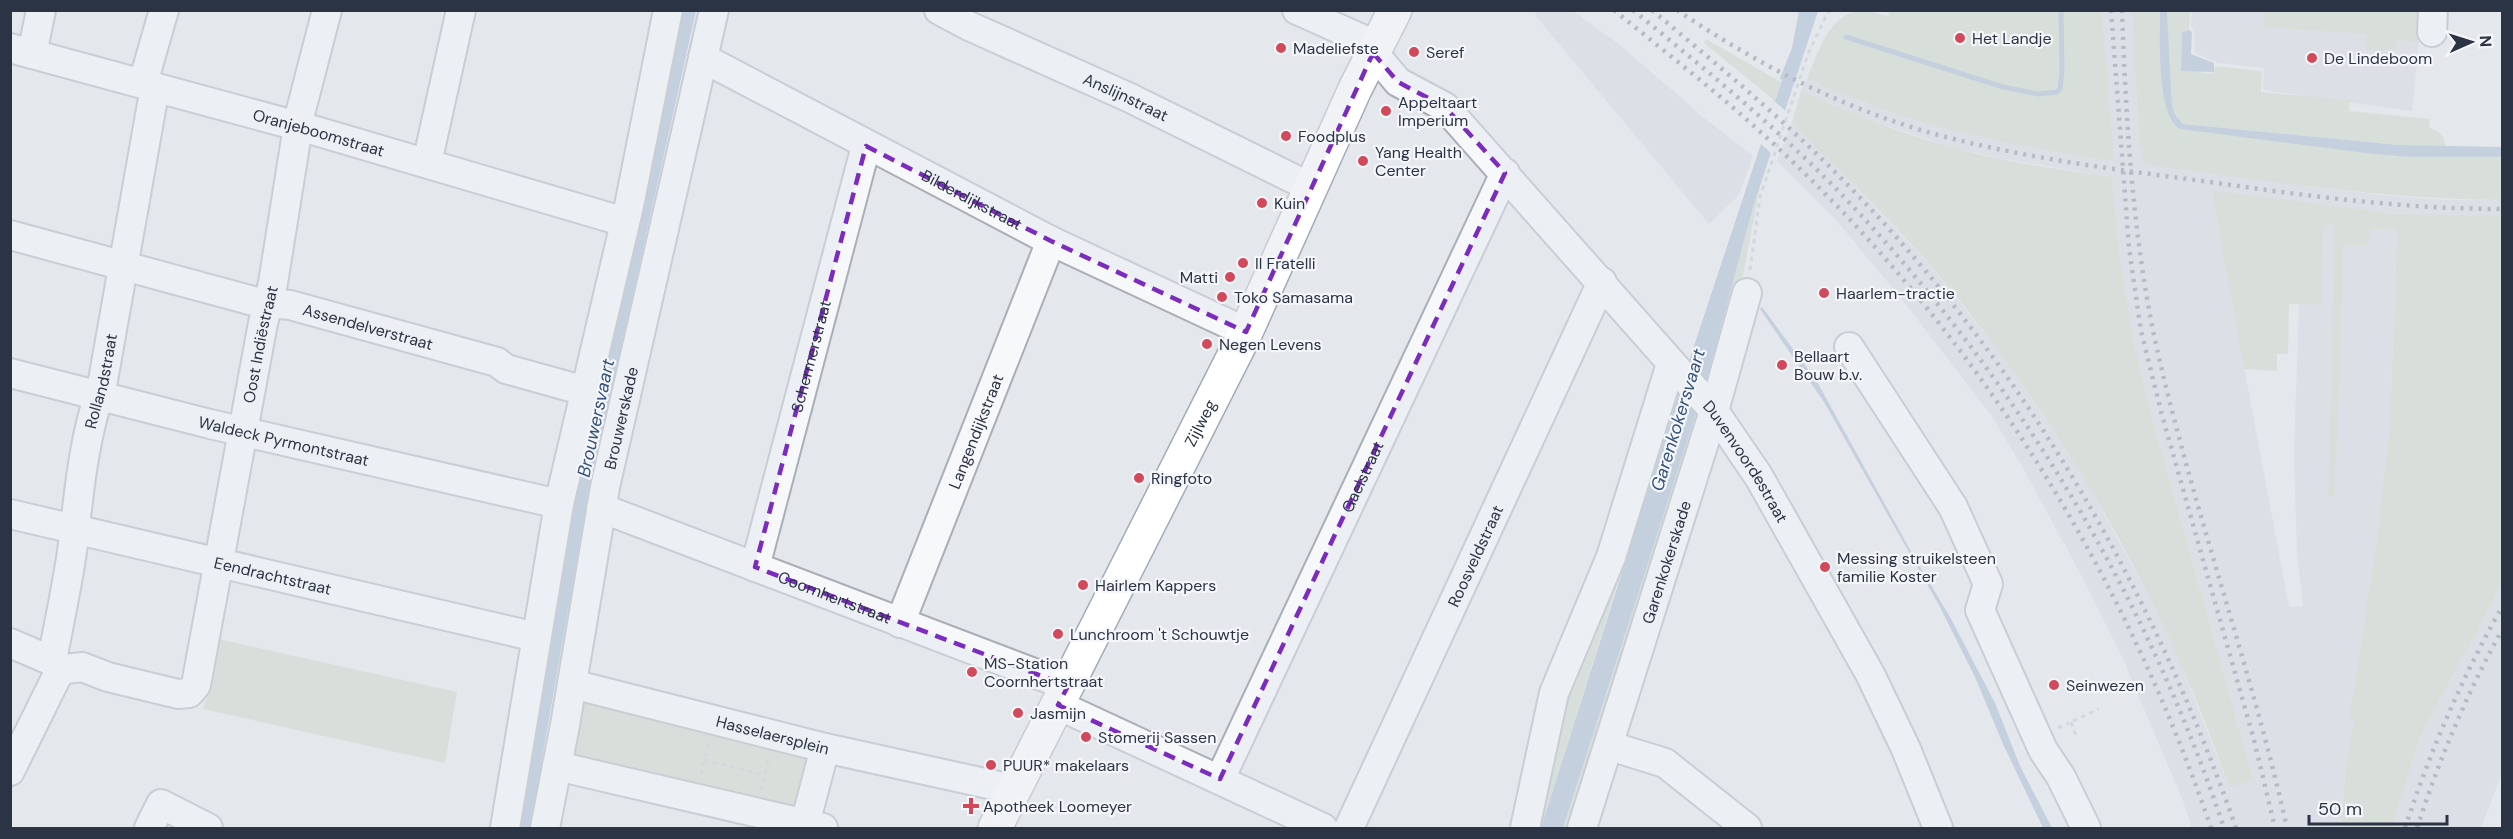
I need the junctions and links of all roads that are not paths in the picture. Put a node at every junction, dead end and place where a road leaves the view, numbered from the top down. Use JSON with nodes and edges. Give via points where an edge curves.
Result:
{"nodes":[{"id":1,"x":41,"y":10,"type":"edge"},
{"id":2,"x":164,"y":10,"type":"edge"},
{"id":3,"x":327,"y":10,"type":"edge"},
{"id":4,"x":461,"y":10,"type":"edge"},
{"id":5,"x":668,"y":10,"type":"edge"},
{"id":6,"x":714,"y":10,"type":"edge"},
{"id":7,"x":939,"y":10,"type":"edge"},
{"id":8,"x":1297,"y":10,"type":"edge"},
{"id":9,"x":1395,"y":10,"type":"edge"},
{"id":10,"x":973,"y":18,"type":"edge"},
{"id":11,"x":21,"y":51,"type":"edge"},
{"id":12,"x":1373,"y":53,"type":"junction"},
{"id":13,"x":703,"y":58,"type":"junction"},
{"id":14,"x":149,"y":85,"type":"junction"},
{"id":15,"x":298,"y":126,"type":"junction"},
{"id":16,"x":866,"y":146,"type":"junction"},
{"id":17,"x":427,"y":163,"type":"junction"},
{"id":18,"x":1505,"y":173,"type":"junction"},
{"id":19,"x":1310,"y":187,"type":"junction"},
{"id":20,"x":625,"y":222,"type":"junction"},
{"id":21,"x":10,"y":235,"type":"edge"},
{"id":22,"x":1051,"y":241,"type":"junction"},
{"id":23,"x":122,"y":266,"type":"junction"},
{"id":24,"x":1602,"y":282,"type":"junction"},
{"id":25,"x":1747,"y":293,"type":"road end"},
{"id":26,"x":268,"y":303,"type":"junction"},
{"id":27,"x":1246,"y":332,"type":"junction"},
{"id":28,"x":1849,"y":347,"type":"dead end"},
{"id":29,"x":1677,"y":370,"type":"junction"},
{"id":30,"x":10,"y":373,"type":"edge"},
{"id":31,"x":585,"y":391,"type":"junction"},
{"id":32,"x":98,"y":395,"type":"junction"},
{"id":33,"x":1708,"y":404,"type":"junction"},
{"id":34,"x":242,"y":432,"type":"junction"},
{"id":35,"x":559,"y":504,"type":"junction"},
{"id":36,"x":601,"y":508,"type":"junction"},
{"id":37,"x":10,"y":514,"type":"edge"},
{"id":38,"x":74,"y":529,"type":"junction"},
{"id":39,"x":218,"y":563,"type":"junction"},
{"id":40,"x":755,"y":567,"type":"junction"},
{"id":41,"x":900,"y":623,"type":"junction"},
{"id":42,"x":536,"y":637,"type":"junction"},
{"id":43,"x":10,"y":643,"type":"edge"},
{"id":44,"x":49,"y":677,"type":"junction"},
{"id":45,"x":572,"y":684,"type":"junction"},
{"id":46,"x":1063,"y":695,"type":"junction"},
{"id":47,"x":1610,"y":746,"type":"junction"},
{"id":48,"x":825,"y":748,"type":"junction"},
{"id":49,"x":558,"y":766,"type":"junction"},
{"id":50,"x":10,"y":771,"type":"edge"},
{"id":51,"x":1220,"y":779,"type":"junction"},
{"id":52,"x":1014,"y":792,"type":"junction"},
{"id":53,"x":814,"y":826,"type":"edge"},
{"id":54,"x":1929,"y":826,"type":"edge"},
{"id":55,"x":149,"y":828,"type":"edge"},
{"id":56,"x":208,"y":828,"type":"edge"},
{"id":57,"x":505,"y":828,"type":"edge"},
{"id":58,"x":545,"y":828,"type":"edge"},
{"id":59,"x":995,"y":828,"type":"edge"},
{"id":60,"x":1323,"y":828,"type":"edge"},
{"id":61,"x":1349,"y":828,"type":"edge"},
{"id":62,"x":1525,"y":828,"type":"edge"},
{"id":63,"x":1582,"y":828,"type":"edge"},
{"id":64,"x":1747,"y":828,"type":"edge"},
{"id":65,"x":2086,"y":828,"type":"edge"}],
"edges":[{"from":1,"to":11,"type":"street"},
{"from":2,"to":14,"type":"street","name":"Rollandstraat"},
{"from":3,"to":15,"type":"street","name":"Oost Indiëstraat"},
{"from":4,"to":17,"type":"street"},
{"from":5,"to":20,"type":"street"},
{"from":6,"to":13,"type":"street","name":"Brouwerskade"},
{"from":7,"to":10,"type":"street","name":"Anslijnstraat"},
{"from":8,"to":12,"type":"street","name":"Duvenvoordestraat","via":[[1362,39]]},
{"from":9,"to":12,"type":"main road","name":"Zijlweg"},
{"from":10,"to":19,"type":"street","name":"Anslijnstraat"},
{"from":11,"to":14,"type":"street","name":"Oranjeboomstraat"},
{"from":12,"to":18,"type":"street","name":"Duvenvoordestraat","via":[[1398,82],[1445,107]]},
{"from":12,"to":19,"type":"main road","name":"Zijlweg"},
{"from":13,"to":16,"type":"street","name":"Bilderdijkstraat"},
{"from":13,"to":36,"type":"street","name":"Brouwerskade"},
{"from":14,"to":15,"type":"street","name":"Oranjeboomstraat"},
{"from":14,"to":23,"type":"street","name":"Rollandstraat"},
{"from":15,"to":17,"type":"street","name":"Oranjeboomstraat"},
{"from":15,"to":26,"type":"street","name":"Oost Indiëstraat"},
{"from":16,"to":22,"type":"street","name":"Bilderdijkstraat"},
{"from":16,"to":40,"type":"street","name":"Schermerstraat"},
{"from":17,"to":20,"type":"street","name":"Oranjeboomstraat"},
{"from":18,"to":24,"type":"street","name":"Duvenvoordestraat"},
{"from":18,"to":51,"type":"street","name":"Gaelstraat"},
{"from":19,"to":27,"type":"main road","name":"Zijlweg"},
{"from":20,"to":31,"type":"street"},
{"from":21,"to":23,"type":"street","name":"Assendelverstraat"},
{"from":22,"to":27,"type":"street","name":"Bilderdijkstraat"},
{"from":22,"to":41,"type":"street","name":"Langendijkstraat"},
{"from":23,"to":26,"type":"street","name":"Assendelverstraat"},
{"from":23,"to":32,"type":"street","name":"Rollandstraat"},
{"from":24,"to":29,"type":"street","name":"Duvenvoordestraat"},
{"from":24,"to":61,"type":"street","name":"Roosveldstraat"},
{"from":25,"to":33,"type":"street","name":"Garenkokerskade"},
{"from":26,"to":31,"type":"street","name":"Assendelverstraat","via":[[291,304]]},
{"from":26,"to":34,"type":"street","name":"Oost Indiëstraat"},
{"from":27,"to":46,"type":"main road","name":"Zijlweg"},
{"from":28,"to":65,"type":"street","via":[[1953,507],[1988,584],[1980,610],[2058,745],[2061,777]]},
{"from":29,"to":33,"type":"street","name":"Duvenvoordestraat"},
{"from":29,"to":62,"type":"street","via":[[1611,557],[1554,693]]},
{"from":30,"to":32,"type":"street","name":"Waldeck Pyrmontstraat"},
{"from":31,"to":35,"type":"street"},
{"from":32,"to":34,"type":"street","name":"Waldeck Pyrmontstraat"},
{"from":32,"to":38,"type":"street","name":"Rollandstraat"},
{"from":33,"to":47,"type":"street","name":"Garenkokerskade"},
{"from":33,"to":54,"type":"street","name":"Duvenvoordestraat","via":[[1765,487],[1864,664],[1906,749]]},
{"from":34,"to":35,"type":"street","name":"Waldeck Pyrmontstraat"},
{"from":34,"to":39,"type":"street","name":"Oost Indiëstraat"},
{"from":35,"to":42,"type":"street"},
{"from":36,"to":40,"type":"street","name":"Coornhertstraat"},
{"from":36,"to":45,"type":"street","name":"Brouwerskade"},
{"from":37,"to":38,"type":"street","name":"Eendrachtstraat"},
{"from":38,"to":39,"type":"street","name":"Eendrachtstraat"},
{"from":38,"to":44,"type":"street","name":"Rollandstraat"},
{"from":39,"to":42,"type":"street","name":"Eendrachtstraat"},
{"from":39,"to":44,"type":"street","name":"Oost Indiëstraat","via":[[193,690],[183,695],[82,667]]},
{"from":40,"to":41,"type":"street","name":"Coornhertstraat"},
{"from":41,"to":46,"type":"street","name":"Coornhertstraat"},
{"from":42,"to":57,"type":"street"},
{"from":43,"to":44,"type":"street"},
{"from":44,"to":50,"type":"street","name":"Rollandstraat"},
{"from":45,"to":48,"type":"street","name":"Hasselaersplein"},
{"from":45,"to":49,"type":"street","name":"Brouwerskade"},
{"from":46,"to":51,"type":"street","name":"Coornhertstraat"},
{"from":46,"to":52,"type":"main road","name":"Zijlweg"},
{"from":47,"to":63,"type":"street","name":"Garenkokerskade"},
{"from":47,"to":64,"type":"street","via":[[1665,763]]},
{"from":48,"to":52,"type":"street"},
{"from":48,"to":53,"type":"street","name":"Hasselaersplein"},
{"from":49,"to":53,"type":"street","name":"Hasselaersplein"},
{"from":49,"to":58,"type":"street","name":"Brouwerskade"},
{"from":51,"to":60,"type":"street","name":"Coornhertstraat"},
{"from":52,"to":59,"type":"main road","name":"Zijlweg"},
{"from":55,"to":56,"type":"street","via":[[161,804]]}]}
